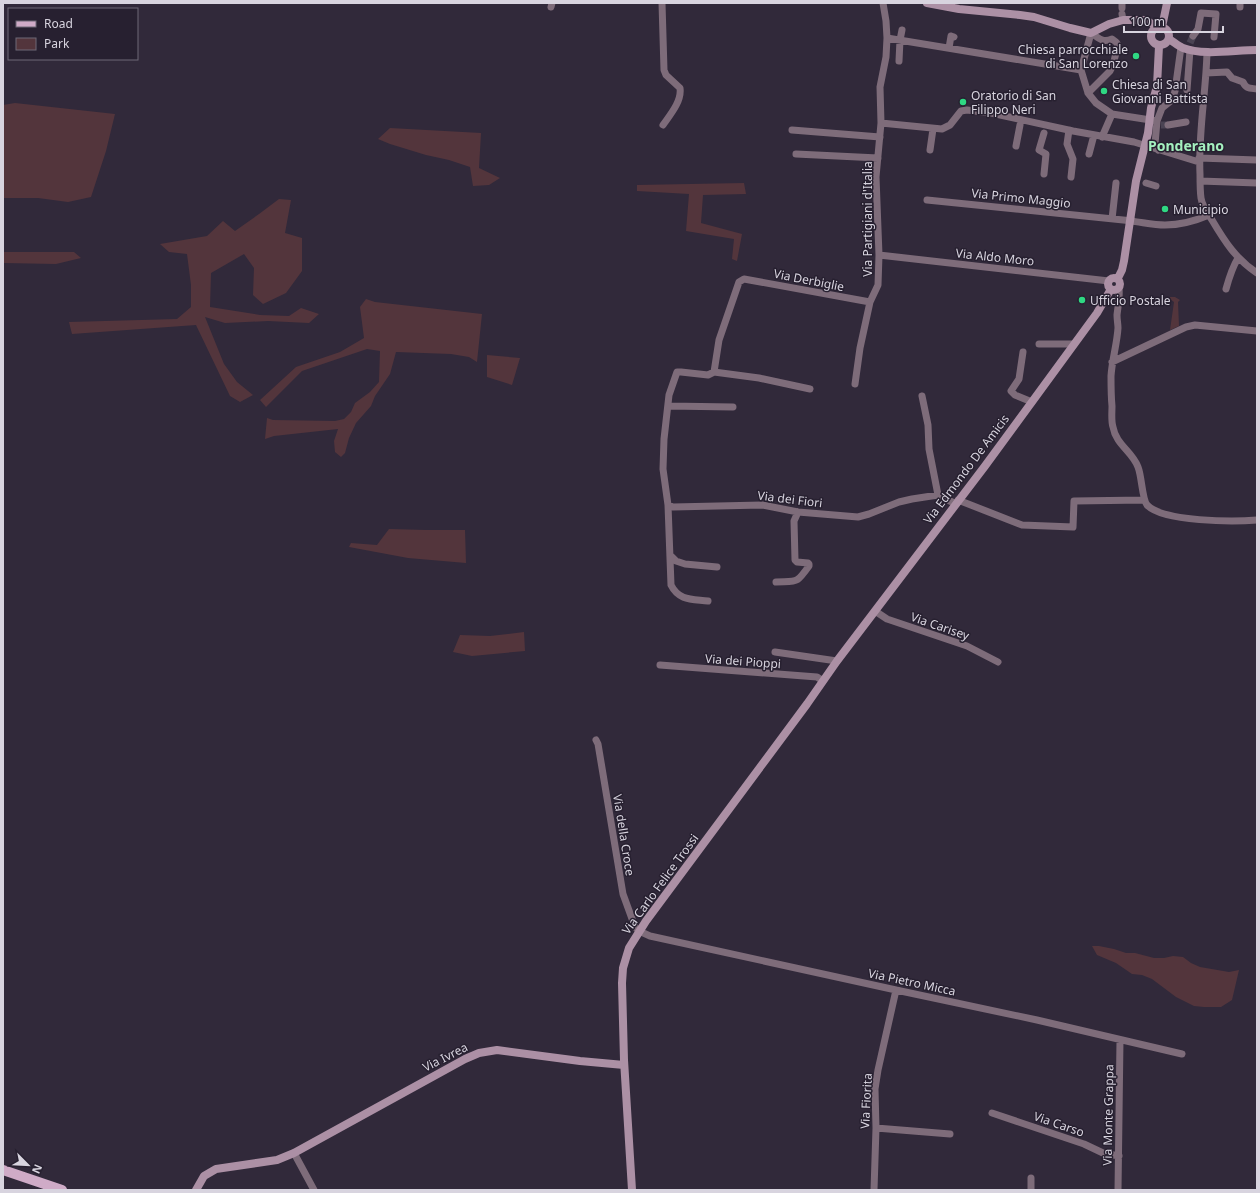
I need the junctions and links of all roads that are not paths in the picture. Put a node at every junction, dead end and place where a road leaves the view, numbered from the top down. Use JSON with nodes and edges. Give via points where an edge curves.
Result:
{"nodes":[{"id":1,"x":662,"y":3,"type":"edge"},
{"id":2,"x":883,"y":3,"type":"edge"},
{"id":3,"x":927,"y":3,"type":"edge"},
{"id":4,"x":1167,"y":3,"type":"edge"},
{"id":5,"x":1122,"y":11,"type":"edge"},
{"id":6,"x":1160,"y":27,"type":"junction"},
{"id":7,"x":902,"y":30,"type":"dead end"},
{"id":8,"x":1091,"y":33,"type":"junction"},
{"id":9,"x":954,"y":37,"type":"dead end"},
{"id":10,"x":1214,"y":37,"type":"dead end"},
{"id":11,"x":887,"y":38,"type":"junction"},
{"id":12,"x":1169,"y":39,"type":"junction"},
{"id":13,"x":900,"y":40,"type":"junction"},
{"id":14,"x":1188,"y":45,"type":"junction"},
{"id":15,"x":1159,"y":46,"type":"junction"},
{"id":16,"x":949,"y":48,"type":"junction"},
{"id":17,"x":1257,"y":50,"type":"edge"},
{"id":18,"x":1207,"y":52,"type":"junction"},
{"id":19,"x":899,"y":61,"type":"dead end"},
{"id":20,"x":1081,"y":70,"type":"junction"},
{"id":21,"x":1206,"y":73,"type":"junction"},
{"id":22,"x":1257,"y":89,"type":"edge"},
{"id":23,"x":1187,"y":90,"type":"dead end"},
{"id":24,"x":1088,"y":93,"type":"junction"},
{"id":25,"x":1112,"y":114,"type":"junction"},
{"id":26,"x":1021,"y":122,"type":"junction"},
{"id":27,"x":1186,"y":122,"type":"dead end"},
{"id":28,"x":881,"y":123,"type":"junction"},
{"id":29,"x":1159,"y":123,"type":"junction"},
{"id":30,"x":664,"y":126,"type":"dead end"},
{"id":31,"x":1045,"y":128,"type":"junction"},
{"id":32,"x":932,"y":129,"type":"junction"},
{"id":33,"x":792,"y":130,"type":"dead end"},
{"id":34,"x":1069,"y":130,"type":"junction"},
{"id":35,"x":1098,"y":136,"type":"junction"},
{"id":36,"x":880,"y":137,"type":"junction"},
{"id":37,"x":1016,"y":146,"type":"dead end"},
{"id":38,"x":1145,"y":146,"type":"junction"},
{"id":39,"x":930,"y":150,"type":"dead end"},
{"id":40,"x":1158,"y":150,"type":"junction"},
{"id":41,"x":796,"y":154,"type":"dead end"},
{"id":42,"x":1089,"y":154,"type":"dead end"},
{"id":43,"x":878,"y":158,"type":"junction"},
{"id":44,"x":1199,"y":160,"type":"junction"},
{"id":45,"x":1257,"y":160,"type":"edge"},
{"id":46,"x":1044,"y":174,"type":"dead end"},
{"id":47,"x":1070,"y":177,"type":"dead end"},
{"id":48,"x":1200,"y":181,"type":"junction"},
{"id":49,"x":1140,"y":182,"type":"junction"},
{"id":50,"x":1116,"y":183,"type":"dead end"},
{"id":51,"x":1257,"y":183,"type":"edge"},
{"id":52,"x":1156,"y":186,"type":"dead end"},
{"id":53,"x":928,"y":200,"type":"dead end"},
{"id":54,"x":1208,"y":215,"type":"junction"},
{"id":55,"x":1112,"y":219,"type":"junction"},
{"id":56,"x":1131,"y":221,"type":"junction"},
{"id":57,"x":880,"y":255,"type":"junction"},
{"id":58,"x":1238,"y":258,"type":"junction"},
{"id":59,"x":1257,"y":273,"type":"edge"},
{"id":60,"x":1118,"y":278,"type":"junction"},
{"id":61,"x":1109,"y":281,"type":"junction"},
{"id":62,"x":1115,"y":289,"type":"junction"},
{"id":63,"x":1226,"y":289,"type":"dead end"},
{"id":64,"x":870,"y":302,"type":"junction"},
{"id":65,"x":1257,"y":331,"type":"edge"},
{"id":66,"x":1039,"y":344,"type":"dead end"},
{"id":67,"x":1074,"y":344,"type":"junction"},
{"id":68,"x":1023,"y":352,"type":"dead end"},
{"id":69,"x":1112,"y":362,"type":"junction"},
{"id":70,"x":714,"y":372,"type":"junction"},
{"id":71,"x":855,"y":384,"type":"dead end"},
{"id":72,"x":810,"y":389,"type":"dead end"},
{"id":73,"x":922,"y":396,"type":"dead end"},
{"id":74,"x":1032,"y":402,"type":"junction"},
{"id":75,"x":668,"y":406,"type":"junction"},
{"id":76,"x":733,"y":407,"type":"dead end"},
{"id":77,"x":938,"y":495,"type":"junction"},
{"id":78,"x":1144,"y":500,"type":"junction"},
{"id":79,"x":957,"y":502,"type":"junction"},
{"id":80,"x":668,"y":505,"type":"junction"},
{"id":81,"x":798,"y":512,"type":"junction"},
{"id":82,"x":1257,"y":520,"type":"edge"},
{"id":83,"x":670,"y":555,"type":"junction"},
{"id":84,"x":717,"y":567,"type":"dead end"},
{"id":85,"x":776,"y":582,"type":"dead end"},
{"id":86,"x":708,"y":601,"type":"dead end"},
{"id":87,"x":875,"y":611,"type":"junction"},
{"id":88,"x":775,"y":652,"type":"dead end"},
{"id":89,"x":837,"y":661,"type":"junction"},
{"id":90,"x":998,"y":662,"type":"dead end"},
{"id":91,"x":660,"y":665,"type":"dead end"},
{"id":92,"x":823,"y":681,"type":"junction"},
{"id":93,"x":784,"y":736,"type":"joint"},
{"id":94,"x":596,"y":740,"type":"dead end"},
{"id":95,"x":639,"y":931,"type":"junction"},
{"id":96,"x":896,"y":990,"type":"junction"},
{"id":97,"x":1120,"y":1040,"type":"junction"},
{"id":98,"x":1182,"y":1054,"type":"dead end"},
{"id":99,"x":624,"y":1065,"type":"junction"},
{"id":100,"x":992,"y":1113,"type":"dead end"},
{"id":101,"x":876,"y":1128,"type":"junction"},
{"id":102,"x":950,"y":1134,"type":"dead end"},
{"id":103,"x":294,"y":1153,"type":"junction"},
{"id":104,"x":1119,"y":1156,"type":"junction"},
{"id":105,"x":3,"y":1170,"type":"edge"},
{"id":106,"x":1031,"y":1178,"type":"dead end"},
{"id":107,"x":62,"y":1190,"type":"edge"},
{"id":108,"x":196,"y":1190,"type":"edge"},
{"id":109,"x":314,"y":1190,"type":"edge"},
{"id":110,"x":632,"y":1190,"type":"edge"},
{"id":111,"x":874,"y":1190,"type":"edge"},
{"id":112,"x":1031,"y":1190,"type":"edge"},
{"id":113,"x":1118,"y":1190,"type":"edge"}],
"edges":[{"from":1,"to":30,"type":"street","via":[[664,70],[680,88],[681,93]]},
{"from":2,"to":11,"type":"street","name":"Via Partigiani d'Italia"},
{"from":3,"to":8,"type":"street","via":[[1034,17]]},
{"from":4,"to":6,"type":"street"},
{"from":5,"to":6,"type":"street","via":[[1135,19],[1146,20]]},
{"from":5,"to":8,"type":"street","via":[[1109,24]]},
{"from":6,"to":12,"type":"street","via":[[1167,29]]},
{"from":6,"to":15,"type":"street","via":[[1153,30],[1151,35],[1152,40]]},
{"from":7,"to":13,"type":"street"},
{"from":8,"to":20,"type":"street"},
{"from":8,"to":24,"type":"street","via":[[1101,40],[1112,39],[1118,45],[1113,65]]},
{"from":9,"to":16,"type":"street","via":[[951,36]]},
{"from":10,"to":14,"type":"street","via":[[1216,14],[1200,13],[1198,29]]},
{"from":11,"to":13,"type":"street"},
{"from":11,"to":28,"type":"street","name":"Via Partigiani d'Italia","via":[[880,87]]},
{"from":12,"to":14,"type":"street"},
{"from":12,"to":15,"type":"street"},
{"from":13,"to":16,"type":"street"},
{"from":13,"to":19,"type":"street"},
{"from":14,"to":18,"type":"street"},
{"from":14,"to":23,"type":"street"},
{"from":14,"to":29,"type":"street","via":[[1172,100],[1162,108]]},
{"from":15,"to":29,"type":"street","via":[[1158,79],[1153,100]]},
{"from":16,"to":20,"type":"street"},
{"from":17,"to":18,"type":"street"},
{"from":18,"to":21,"type":"street"},
{"from":20,"to":24,"type":"street"},
{"from":21,"to":22,"type":"street","via":[[1227,72],[1248,88]]},
{"from":21,"to":44,"type":"street"},
{"from":24,"to":25,"type":"street","via":[[1096,103]]},
{"from":25,"to":29,"type":"street"},
{"from":25,"to":35,"type":"street"},
{"from":26,"to":31,"type":"street"},
{"from":26,"to":32,"type":"street","via":[[991,113],[967,110],[961,111],[950,125],[942,129]]},
{"from":26,"to":37,"type":"street"},
{"from":27,"to":29,"type":"street"},
{"from":28,"to":32,"type":"street"},
{"from":28,"to":36,"type":"street","name":"Via Partigiani d'Italia"},
{"from":29,"to":38,"type":"street","via":[[1148,133]]},
{"from":29,"to":40,"type":"street","via":[[1155,144]]},
{"from":31,"to":34,"type":"street"},
{"from":31,"to":46,"type":"street","via":[[1039,150],[1046,154]]},
{"from":32,"to":39,"type":"street"},
{"from":33,"to":36,"type":"street"},
{"from":34,"to":35,"type":"street"},
{"from":34,"to":47,"type":"street","via":[[1067,144],[1073,159]]},
{"from":35,"to":38,"type":"street"},
{"from":35,"to":42,"type":"street"},
{"from":36,"to":43,"type":"street","name":"Via Partigiani d'Italia"},
{"from":38,"to":40,"type":"street"},
{"from":38,"to":49,"type":"street"},
{"from":40,"to":44,"type":"street"},
{"from":41,"to":43,"type":"street"},
{"from":43,"to":57,"type":"street","name":"Via Partigiani d'Italia","via":[[876,177]]},
{"from":44,"to":45,"type":"street"},
{"from":44,"to":48,"type":"street"},
{"from":48,"to":51,"type":"street"},
{"from":48,"to":54,"type":"street","via":[[1201,200]]},
{"from":49,"to":52,"type":"street"},
{"from":49,"to":56,"type":"street"},
{"from":50,"to":55,"type":"street"},
{"from":53,"to":55,"type":"street","name":"Via Primo Maggio"},
{"from":54,"to":56,"type":"street","name":"Via Primo Maggio","via":[[1173,225]]},
{"from":54,"to":58,"type":"street","via":[[1226,245]]},
{"from":55,"to":56,"type":"street","name":"Via Primo Maggio"},
{"from":56,"to":60,"type":"street","via":[[1123,266]]},
{"from":57,"to":61,"type":"street","name":"Via Aldo Moro"},
{"from":57,"to":64,"type":"street","name":"Via Partigiani d'Italia","via":[[878,285]]},
{"from":58,"to":59,"type":"street"},
{"from":58,"to":63,"type":"street"},
{"from":60,"to":61,"type":"street"},
{"from":60,"to":62,"type":"street","via":[[1121,282]]},
{"from":61,"to":62,"type":"street","via":[[1108,286]]},
{"from":62,"to":67,"type":"street","name":"Via Edmondo De Amicis"},
{"from":62,"to":69,"type":"street","via":[[1120,295]]},
{"from":64,"to":70,"type":"street","name":"Via Derbiglie","via":[[744,279],[739,282],[719,340]]},
{"from":64,"to":71,"type":"street","name":"Via Partigiani d'Italia"},
{"from":65,"to":69,"type":"street","via":[[1195,325]]},
{"from":66,"to":67,"type":"street"},
{"from":67,"to":74,"type":"street","name":"Via Edmondo De Amicis"},
{"from":68,"to":74,"type":"street","via":[[1018,379],[1011,391]]},
{"from":69,"to":78,"type":"street","via":[[1112,426],[1119,443],[1134,458],[1138,466]]},
{"from":70,"to":72,"type":"street"},
{"from":70,"to":75,"type":"street","via":[[708,375],[677,372]]},
{"from":73,"to":77,"type":"street"},
{"from":74,"to":79,"type":"street","name":"Via Edmondo De Amicis"},
{"from":75,"to":76,"type":"street"},
{"from":75,"to":80,"type":"street","via":[[663,468]]},
{"from":77,"to":79,"type":"street"},
{"from":77,"to":81,"type":"street","name":"Via dei Fiori","via":[[912,498],[858,517]]},
{"from":78,"to":79,"type":"street","via":[[1074,501],[1073,527],[1022,525]]},
{"from":78,"to":82,"type":"street","via":[[1154,510],[1190,519],[1238,522]]},
{"from":79,"to":87,"type":"street","name":"Via Edmondo De Amicis"},
{"from":80,"to":81,"type":"street","name":"Via dei Fiori","via":[[762,505]]},
{"from":80,"to":83,"type":"street"},
{"from":81,"to":85,"type":"street","via":[[794,521],[795,560],[808,562],[809,566],[796,582]]},
{"from":83,"to":84,"type":"street","via":[[676,561],[685,564]]},
{"from":83,"to":86,"type":"street","via":[[671,585],[675,592],[682,597]]},
{"from":87,"to":89,"type":"street","name":"Via Edmondo De Amicis"},
{"from":87,"to":90,"type":"street","name":"Via Carisey","via":[[888,619],[967,646]]},
{"from":88,"to":89,"type":"street"},
{"from":89,"to":92,"type":"street","name":"Via Edmondo De Amicis"},
{"from":91,"to":92,"type":"street","name":"Via dei Pioppi","via":[[817,677]]},
{"from":92,"to":93,"type":"street","name":"Via Edmondo De Amicis"},
{"from":93,"to":95,"type":"street","name":"Via Carlo Felice Trossi"},
{"from":94,"to":95,"type":"street","name":"Via della Croce","via":[[623,894],[635,927]]},
{"from":95,"to":96,"type":"street","name":"Via Pietro Micca","via":[[650,936]]},
{"from":95,"to":99,"type":"street","name":"Via Carlo Felice Trossi","via":[[629,948],[623,968]]},
{"from":96,"to":97,"type":"street","name":"Via Pietro Micca"},
{"from":96,"to":101,"type":"street","name":"Via Fiorita","via":[[875,1089]]},
{"from":97,"to":98,"type":"street","name":"Via Pietro Micca"},
{"from":97,"to":104,"type":"street","name":"Via Monte Grappa"},
{"from":99,"to":103,"type":"street","name":"Via Ivrea","via":[[580,1062],[497,1050],[479,1053]]},
{"from":99,"to":110,"type":"street","name":"Via Carlo Felice Trossi"},
{"from":100,"to":104,"type":"street","name":"Via Carso","via":[[1084,1144],[1103,1153]]},
{"from":101,"to":102,"type":"street"},
{"from":101,"to":111,"type":"street","name":"Via Fiorita"},
{"from":103,"to":108,"type":"street","name":"Via Ivrea","via":[[277,1160],[216,1169],[204,1176]]},
{"from":103,"to":109,"type":"street"},
{"from":104,"to":113,"type":"street","name":"Via Monte Grappa"},
{"from":105,"to":107,"type":"main road"},
{"from":106,"to":112,"type":"street"}]}
